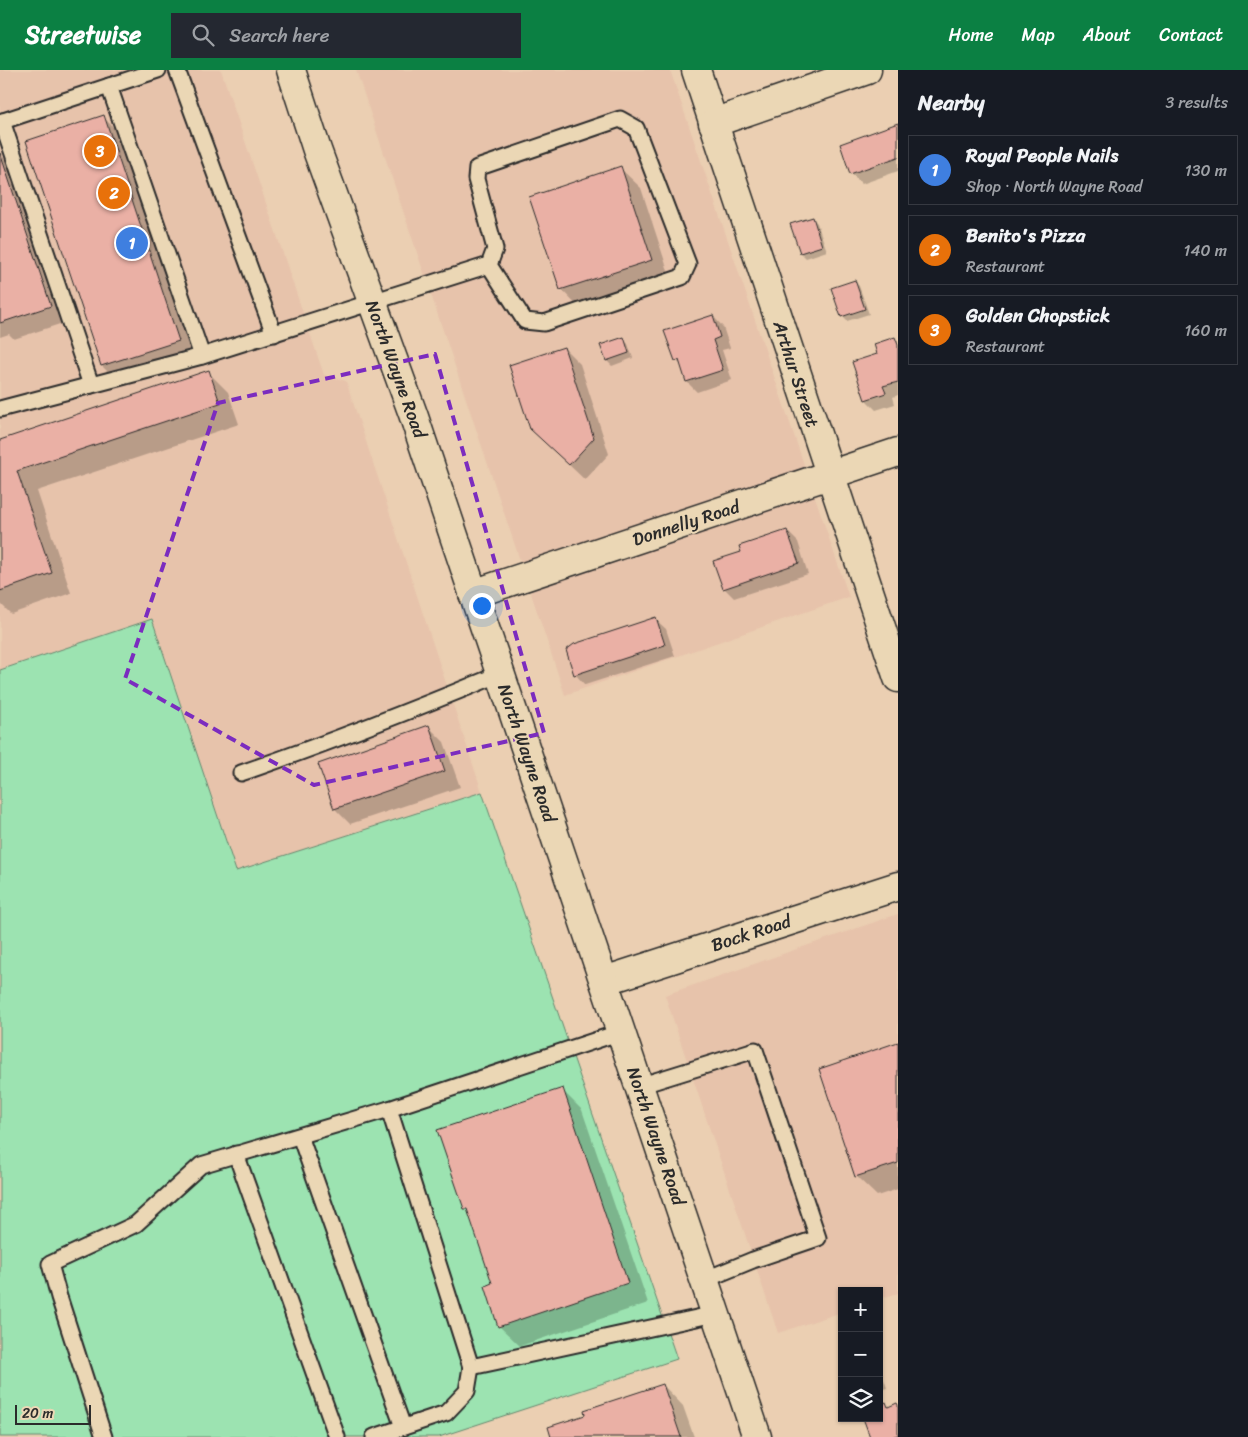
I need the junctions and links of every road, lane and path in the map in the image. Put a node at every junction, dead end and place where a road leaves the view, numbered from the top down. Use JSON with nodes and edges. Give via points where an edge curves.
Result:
{"nodes":[{"id":1,"x":158,"y":70,"type":"edge"},
{"id":2,"x":177,"y":70,"type":"edge"},
{"id":3,"x":291,"y":70,"type":"edge"},
{"id":4,"x":696,"y":70,"type":"edge"},
{"id":5,"x":867,"y":70,"type":"edge"},
{"id":6,"x":109,"y":86,"type":"junction"},
{"id":7,"x":1,"y":121,"type":"edge"},
{"id":8,"x":713,"y":123,"type":"junction"},
{"id":9,"x":488,"y":265,"type":"junction"},
{"id":10,"x":373,"y":302,"type":"junction"},
{"id":11,"x":274,"y":334,"type":"junction"},
{"id":12,"x":202,"y":356,"type":"junction"},
{"id":13,"x":91,"y":385,"type":"junction"},
{"id":14,"x":0,"y":409,"type":"edge"},
{"id":15,"x":898,"y":452,"type":"edge"},
{"id":16,"x":830,"y":475,"type":"junction"},
{"id":17,"x":473,"y":594,"type":"junction"},
{"id":18,"x":500,"y":674,"type":"junction"},
{"id":19,"x":898,"y":678,"type":"edge"},
{"id":20,"x":242,"y":773,"type":"dead end"},
{"id":21,"x":898,"y":886,"type":"edge"},
{"id":22,"x":604,"y":981,"type":"junction"},
{"id":23,"x":621,"y":1032,"type":"junction"},
{"id":24,"x":639,"y":1086,"type":"junction"},
{"id":25,"x":389,"y":1109,"type":"junction"},
{"id":26,"x":300,"y":1136,"type":"junction"},
{"id":27,"x":236,"y":1154,"type":"junction"},
{"id":28,"x":704,"y":1280,"type":"junction"},
{"id":29,"x":715,"y":1314,"type":"junction"},
{"id":30,"x":472,"y":1367,"type":"junction"},
{"id":31,"x":403,"y":1427,"type":"junction"},
{"id":32,"x":104,"y":1437,"type":"edge"},
{"id":33,"x":337,"y":1437,"type":"edge"},
{"id":34,"x":374,"y":1437,"type":"edge"},
{"id":35,"x":756,"y":1437,"type":"edge"}],
"edges":[{"from":1,"to":6,"type":"lane"},
{"from":2,"to":11,"type":"lane"},
{"from":3,"to":10,"type":"street","name":"North Wayne Road"},
{"from":4,"to":8,"type":"street","name":"Arthur Street"},
{"from":5,"to":8,"type":"street"},
{"from":6,"to":7,"type":"lane"},
{"from":6,"to":12,"type":"lane"},
{"from":7,"to":13,"type":"lane"},
{"from":8,"to":16,"type":"street","name":"Arthur Street"},
{"from":9,"to":9,"type":"lane","via":[[495,249],[476,179],[477,168],[620,119],[636,128],[688,264],[682,277],[544,323],[525,321]]},
{"from":9,"to":10,"type":"lane"},
{"from":10,"to":11,"type":"lane"},
{"from":10,"to":17,"type":"street","name":"North Wayne Road"},
{"from":11,"to":12,"type":"lane"},
{"from":12,"to":13,"type":"lane"},
{"from":13,"to":14,"type":"lane"},
{"from":15,"to":16,"type":"street","name":"Donnelly Road"},
{"from":16,"to":17,"type":"street","name":"Donnelly Road"},
{"from":16,"to":19,"type":"street","name":"Arthur Street"},
{"from":17,"to":18,"type":"street","name":"North Wayne Road"},
{"from":18,"to":20,"type":"lane","via":[[399,716]]},
{"from":18,"to":22,"type":"street","name":"North Wayne Road"},
{"from":21,"to":22,"type":"street","name":"Bock Road"},
{"from":22,"to":23,"type":"street","name":"North Wayne Road"},
{"from":23,"to":24,"type":"street","name":"North Wayne Road"},
{"from":23,"to":25,"type":"lane"},
{"from":24,"to":28,"type":"street","name":"North Wayne Road"},
{"from":24,"to":28,"type":"lane","via":[[754,1050],[818,1238]]},
{"from":25,"to":26,"type":"lane"},
{"from":25,"to":30,"type":"lane"},
{"from":26,"to":27,"type":"lane"},
{"from":26,"to":31,"type":"lane"},
{"from":27,"to":32,"type":"lane","via":[[201,1165],[136,1224],[50,1264]]},
{"from":27,"to":33,"type":"lane"},
{"from":28,"to":29,"type":"street","name":"North Wayne Road"},
{"from":29,"to":30,"type":"lane"},
{"from":29,"to":35,"type":"street","name":"North Wayne Road"},
{"from":30,"to":31,"type":"lane","via":[[467,1391],[446,1413]]},
{"from":31,"to":34,"type":"lane"}]}
